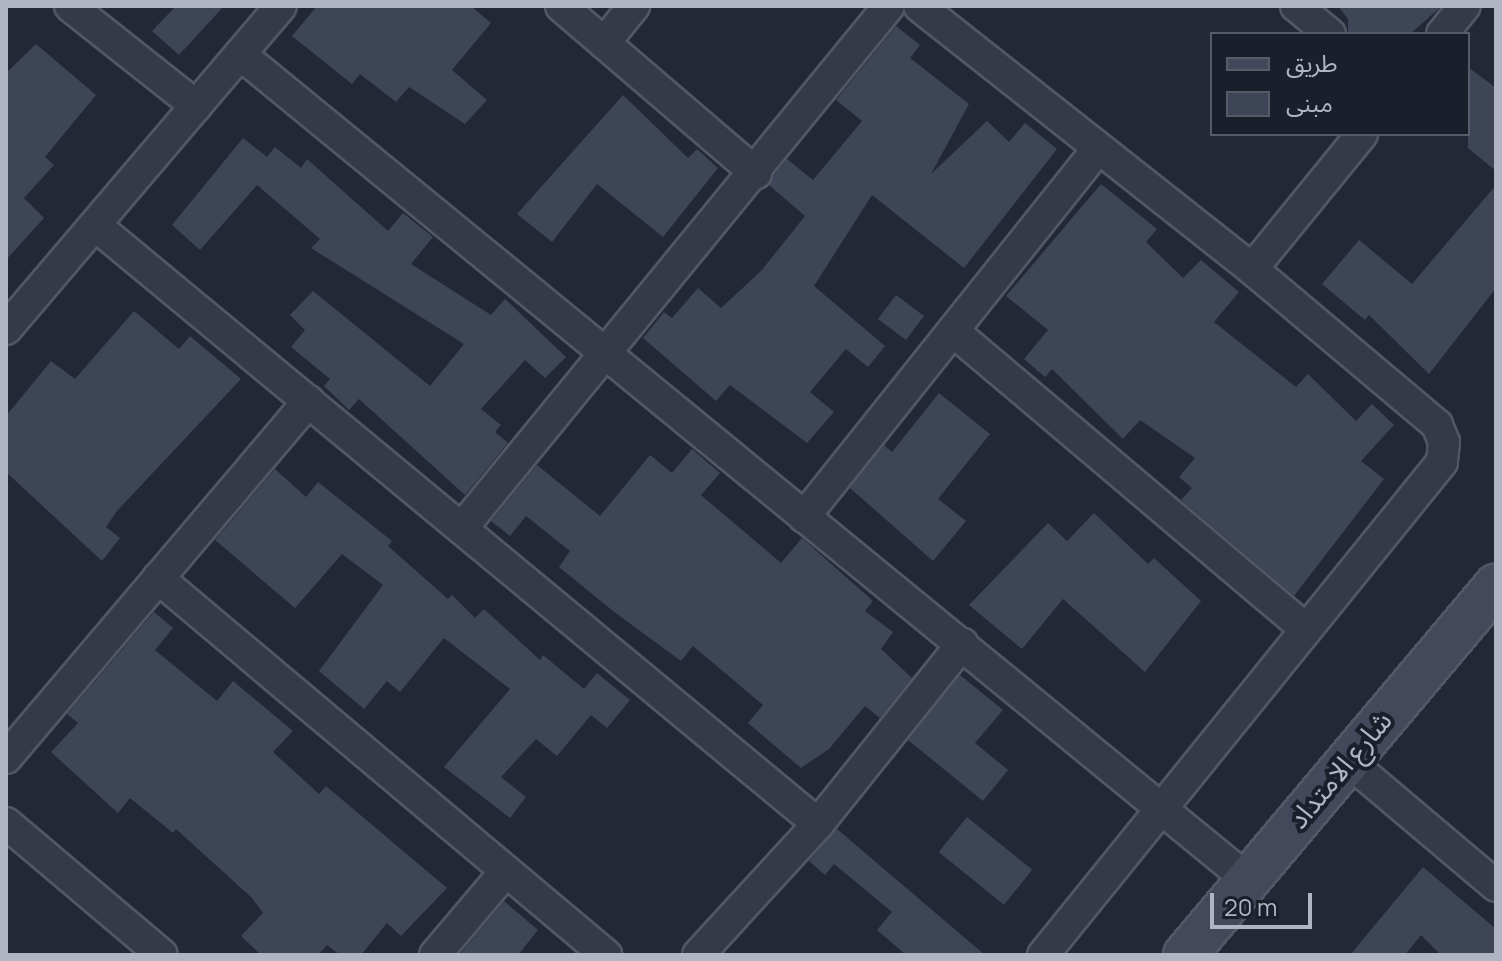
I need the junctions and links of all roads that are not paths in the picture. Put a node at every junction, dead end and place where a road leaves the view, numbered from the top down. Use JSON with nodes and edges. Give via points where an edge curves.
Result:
{"nodes":[{"id":1,"x":70,"y":6,"type":"edge"},
{"id":2,"x":281,"y":6,"type":"edge"},
{"id":3,"x":561,"y":6,"type":"edge"},
{"id":4,"x":634,"y":6,"type":"edge"},
{"id":5,"x":889,"y":6,"type":"edge"},
{"id":6,"x":919,"y":6,"type":"edge"},
{"id":7,"x":1296,"y":6,"type":"edge"},
{"id":8,"x":1465,"y":6,"type":"edge"},
{"id":9,"x":1328,"y":32,"type":"edge"},
{"id":10,"x":1444,"y":32,"type":"edge"},
{"id":11,"x":604,"y":43,"type":"junction"},
{"id":12,"x":240,"y":54,"type":"junction"},
{"id":13,"x":196,"y":106,"type":"junction"},
{"id":14,"x":1360,"y":136,"type":"edge"},
{"id":15,"x":1099,"y":148,"type":"junction"},
{"id":16,"x":756,"y":173,"type":"junction"},
{"id":17,"x":95,"y":225,"type":"junction"},
{"id":18,"x":1252,"y":269,"type":"junction"},
{"id":19,"x":6,"y":329,"type":"edge"},
{"id":20,"x":953,"y":331,"type":"junction"},
{"id":21,"x":607,"y":353,"type":"junction"},
{"id":22,"x":309,"y":401,"type":"junction"},
{"id":23,"x":804,"y":517,"type":"junction"},
{"id":24,"x":462,"y":528,"type":"junction"},
{"id":25,"x":158,"y":578,"type":"junction"},
{"id":26,"x":1496,"y":586,"type":"edge"},
{"id":27,"x":1304,"y":628,"type":"junction"},
{"id":28,"x":962,"y":644,"type":"junction"},
{"id":29,"x":6,"y":758,"type":"edge"},
{"id":30,"x":1347,"y":760,"type":"junction"},
{"id":31,"x":1162,"y":810,"type":"junction"},
{"id":32,"x":6,"y":823,"type":"edge"},
{"id":33,"x":818,"y":824,"type":"junction"},
{"id":34,"x":506,"y":871,"type":"junction"},
{"id":35,"x":1247,"y":879,"type":"junction"},
{"id":36,"x":1496,"y":886,"type":"edge"},
{"id":37,"x":162,"y":955,"type":"edge"},
{"id":38,"x":435,"y":955,"type":"edge"},
{"id":39,"x":606,"y":955,"type":"edge"},
{"id":40,"x":698,"y":955,"type":"edge"},
{"id":41,"x":1043,"y":955,"type":"edge"},
{"id":42,"x":1185,"y":955,"type":"edge"}],
"edges":[{"from":1,"to":13,"type":"street"},
{"from":2,"to":12,"type":"street"},
{"from":3,"to":11,"type":"street"},
{"from":4,"to":11,"type":"street"},
{"from":5,"to":16,"type":"street"},
{"from":6,"to":15,"type":"street"},
{"from":7,"to":9,"type":"street"},
{"from":8,"to":10,"type":"street"},
{"from":11,"to":16,"type":"street"},
{"from":12,"to":13,"type":"street"},
{"from":12,"to":21,"type":"street"},
{"from":13,"to":17,"type":"street"},
{"from":14,"to":18,"type":"street"},
{"from":15,"to":18,"type":"street"},
{"from":15,"to":20,"type":"street"},
{"from":16,"to":21,"type":"street"},
{"from":17,"to":19,"type":"street"},
{"from":17,"to":22,"type":"street"},
{"from":18,"to":27,"type":"street","via":[[1437,425],[1444,442],[1442,462]]},
{"from":20,"to":23,"type":"street"},
{"from":20,"to":27,"type":"street"},
{"from":21,"to":23,"type":"street"},
{"from":21,"to":24,"type":"street"},
{"from":22,"to":24,"type":"street"},
{"from":22,"to":25,"type":"street"},
{"from":23,"to":28,"type":"street"},
{"from":24,"to":33,"type":"street"},
{"from":25,"to":29,"type":"street"},
{"from":25,"to":34,"type":"street"},
{"from":26,"to":30,"type":"street","name":"شارع الامتداد"},
{"from":27,"to":31,"type":"street"},
{"from":28,"to":31,"type":"street"},
{"from":28,"to":33,"type":"street"},
{"from":30,"to":35,"type":"street","name":"شارع الامتداد"},
{"from":30,"to":36,"type":"street"},
{"from":31,"to":35,"type":"street"},
{"from":31,"to":41,"type":"street"},
{"from":32,"to":37,"type":"street"},
{"from":33,"to":40,"type":"street"},
{"from":34,"to":38,"type":"street"},
{"from":34,"to":39,"type":"street"},
{"from":35,"to":42,"type":"street","name":"شارع الامتداد"}]}
